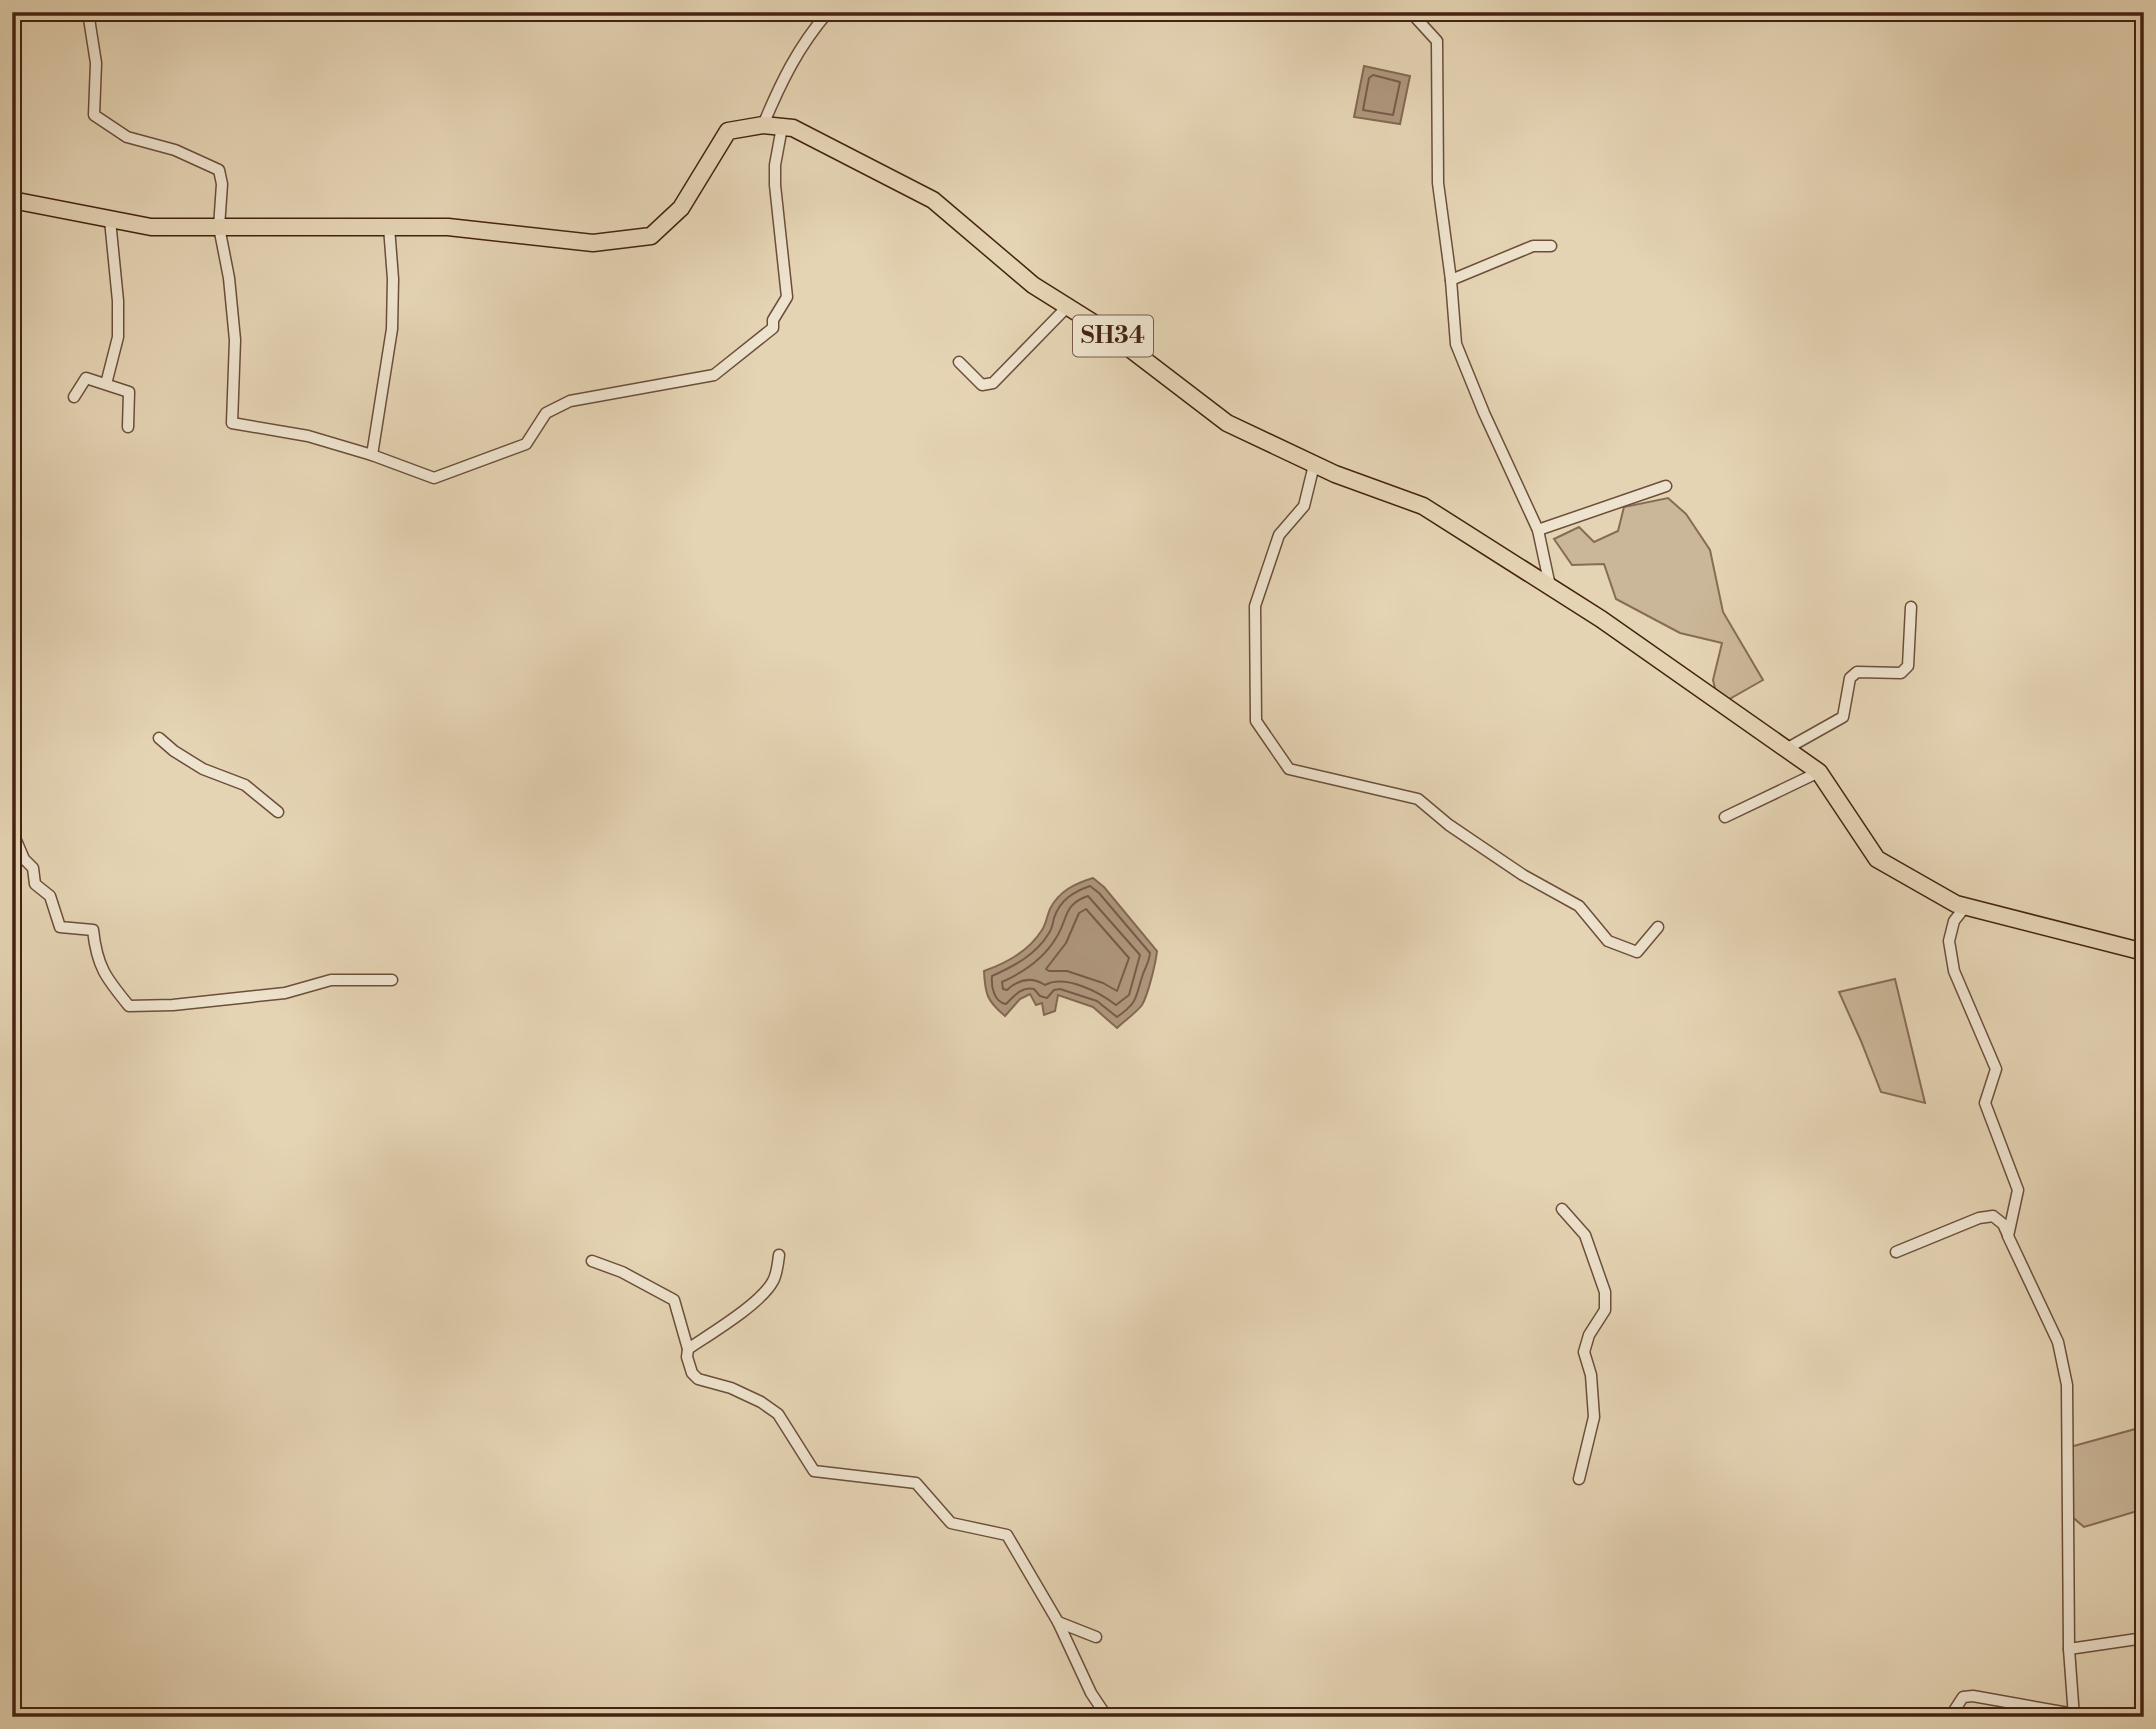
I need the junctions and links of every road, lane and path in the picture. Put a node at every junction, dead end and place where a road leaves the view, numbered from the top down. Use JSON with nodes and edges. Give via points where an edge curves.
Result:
{"nodes":[{"id":1,"x":88,"y":12,"type":"edge"},
{"id":2,"x":828,"y":12,"type":"edge"},
{"id":3,"x":1417,"y":12,"type":"edge"},
{"id":4,"x":763,"y":125,"type":"junction"},
{"id":5,"x":782,"y":127,"type":"junction"},
{"id":6,"x":12,"y":200,"type":"edge"},
{"id":7,"x":110,"y":220,"type":"junction"},
{"id":8,"x":219,"y":227,"type":"junction"},
{"id":9,"x":389,"y":227,"type":"junction"},
{"id":10,"x":1551,"y":246,"type":"dead end"},
{"id":11,"x":1451,"y":281,"type":"junction"},
{"id":12,"x":1067,"y":307,"type":"junction"},
{"id":13,"x":959,"y":362,"type":"dead end"},
{"id":14,"x":106,"y":384,"type":"junction"},
{"id":15,"x":74,"y":397,"type":"dead end"},
{"id":16,"x":128,"y":427,"type":"dead end"},
{"id":17,"x":372,"y":455,"type":"junction"},
{"id":18,"x":1314,"y":464,"type":"junction"},
{"id":19,"x":1665,"y":486,"type":"dead end"},
{"id":20,"x":1538,"y":530,"type":"junction"},
{"id":21,"x":1550,"y":587,"type":"junction"},
{"id":22,"x":1911,"y":607,"type":"dead end"},
{"id":23,"x":159,"y":738,"type":"dead end"},
{"id":24,"x":1786,"y":749,"type":"junction"},
{"id":25,"x":1819,"y":772,"type":"junction"},
{"id":26,"x":278,"y":812,"type":"dead end"},
{"id":27,"x":1725,"y":817,"type":"dead end"},
{"id":28,"x":12,"y":831,"type":"edge"},
{"id":29,"x":1965,"y":907,"type":"junction"},
{"id":30,"x":1658,"y":927,"type":"dead end"},
{"id":31,"x":2144,"y":952,"type":"edge"},
{"id":32,"x":392,"y":980,"type":"dead end"},
{"id":33,"x":1562,"y":1209,"type":"dead end"},
{"id":34,"x":2008,"y":1236,"type":"junction"},
{"id":35,"x":1896,"y":1252,"type":"dead end"},
{"id":36,"x":779,"y":1255,"type":"dead end"},
{"id":37,"x":592,"y":1261,"type":"dead end"},
{"id":38,"x":688,"y":1349,"type":"junction"},
{"id":39,"x":1578,"y":1479,"type":"dead end"},
{"id":40,"x":1058,"y":1622,"type":"junction"},
{"id":41,"x":1097,"y":1637,"type":"dead end"},
{"id":42,"x":2144,"y":1638,"type":"edge"},
{"id":43,"x":2069,"y":1649,"type":"junction"},
{"id":44,"x":2074,"y":1715,"type":"edge"},
{"id":45,"x":1107,"y":1717,"type":"edge"},
{"id":46,"x":1950,"y":1717,"type":"edge"}],
"edges":[{"from":1,"to":8,"type":"street","via":[[96,63],[94,115],[127,137],[175,150],[219,170]]},
{"from":2,"to":4,"type":"street","via":[[786,72]]},
{"from":3,"to":11,"type":"street","via":[[1416,18],[1437,41],[1438,183]]},
{"from":4,"to":5,"type":"main road","number":"SH34"},
{"from":4,"to":9,"type":"main road","number":"SH34","via":[[728,131],[681,208],[651,236],[593,243],[448,228]]},
{"from":5,"to":12,"type":"main road","number":"SH34","via":[[793,128],[933,200],[1033,285]]},
{"from":5,"to":17,"type":"street","via":[[775,185],[787,297],[772,320],[773,328],[714,374],[570,401],[546,413],[526,444],[434,478]]},
{"from":6,"to":7,"type":"main road","number":"SH34"},
{"from":7,"to":8,"type":"main road","number":"SH34","via":[[151,227]]},
{"from":7,"to":14,"type":"street","via":[[118,337]]},
{"from":8,"to":9,"type":"main road","number":"SH34"},
{"from":8,"to":17,"type":"street","via":[[233,314],[232,423],[308,436]]},
{"from":9,"to":17,"type":"street","via":[[392,329]]},
{"from":10,"to":11,"type":"street","via":[[1533,246]]},
{"from":11,"to":20,"type":"street","via":[[1456,344]]},
{"from":12,"to":13,"type":"street","via":[[993,383],[982,385]]},
{"from":12,"to":18,"type":"main road","number":"SH34","via":[[1108,332],[1227,423]]},
{"from":14,"to":15,"type":"street","via":[[86,379]]},
{"from":14,"to":16,"type":"street","via":[[129,392]]},
{"from":18,"to":21,"type":"main road","number":"SH34","via":[[1423,506]]},
{"from":18,"to":30,"type":"street","via":[[1304,506],[1279,535],[1255,606],[1256,721],[1289,769],[1418,799],[1523,875],[1578,906],[1608,941],[1637,952]]},
{"from":19,"to":20,"type":"street"},
{"from":20,"to":21,"type":"street"},
{"from":21,"to":24,"type":"main road","number":"SH34"},
{"from":22,"to":24,"type":"street","via":[[1908,666],[1901,673],[1857,672],[1850,678],[1843,717]]},
{"from":23,"to":26,"type":"street","via":[[203,769],[245,785]]},
{"from":24,"to":25,"type":"main road","number":"SH34"},
{"from":25,"to":27,"type":"street"},
{"from":25,"to":29,"type":"main road","number":"SH34","via":[[1877,859]]},
{"from":28,"to":32,"type":"street","via":[[33,868],[35,884],[50,896],[60,927],[93,930],[95,952],[105,977],[129,1006],[285,993],[331,980]]},
{"from":29,"to":31,"type":"main road","number":"SH34"},
{"from":29,"to":34,"type":"street","via":[[1954,921],[1949,941],[1954,971],[1996,1069],[1986,1103],[2018,1190]]},
{"from":33,"to":39,"type":"street","via":[[1586,1235],[1605,1292],[1605,1310],[1584,1352],[1594,1417]]},
{"from":34,"to":35,"type":"street","via":[[1993,1216],[1979,1218]]},
{"from":34,"to":43,"type":"street","via":[[2058,1342],[2067,1385]]},
{"from":36,"to":38,"type":"street","via":[[767,1290]]},
{"from":37,"to":38,"type":"street","via":[[674,1300]]},
{"from":38,"to":40,"type":"street","via":[[692,1373],[698,1379],[732,1388],[778,1414],[814,1471],[916,1483],[951,1523],[1007,1535]]},
{"from":40,"to":41,"type":"street"},
{"from":40,"to":45,"type":"street"},
{"from":42,"to":43,"type":"street"},
{"from":43,"to":44,"type":"street"},
{"from":44,"to":46,"type":"street","via":[[1973,1696],[1962,1698]]}]}
